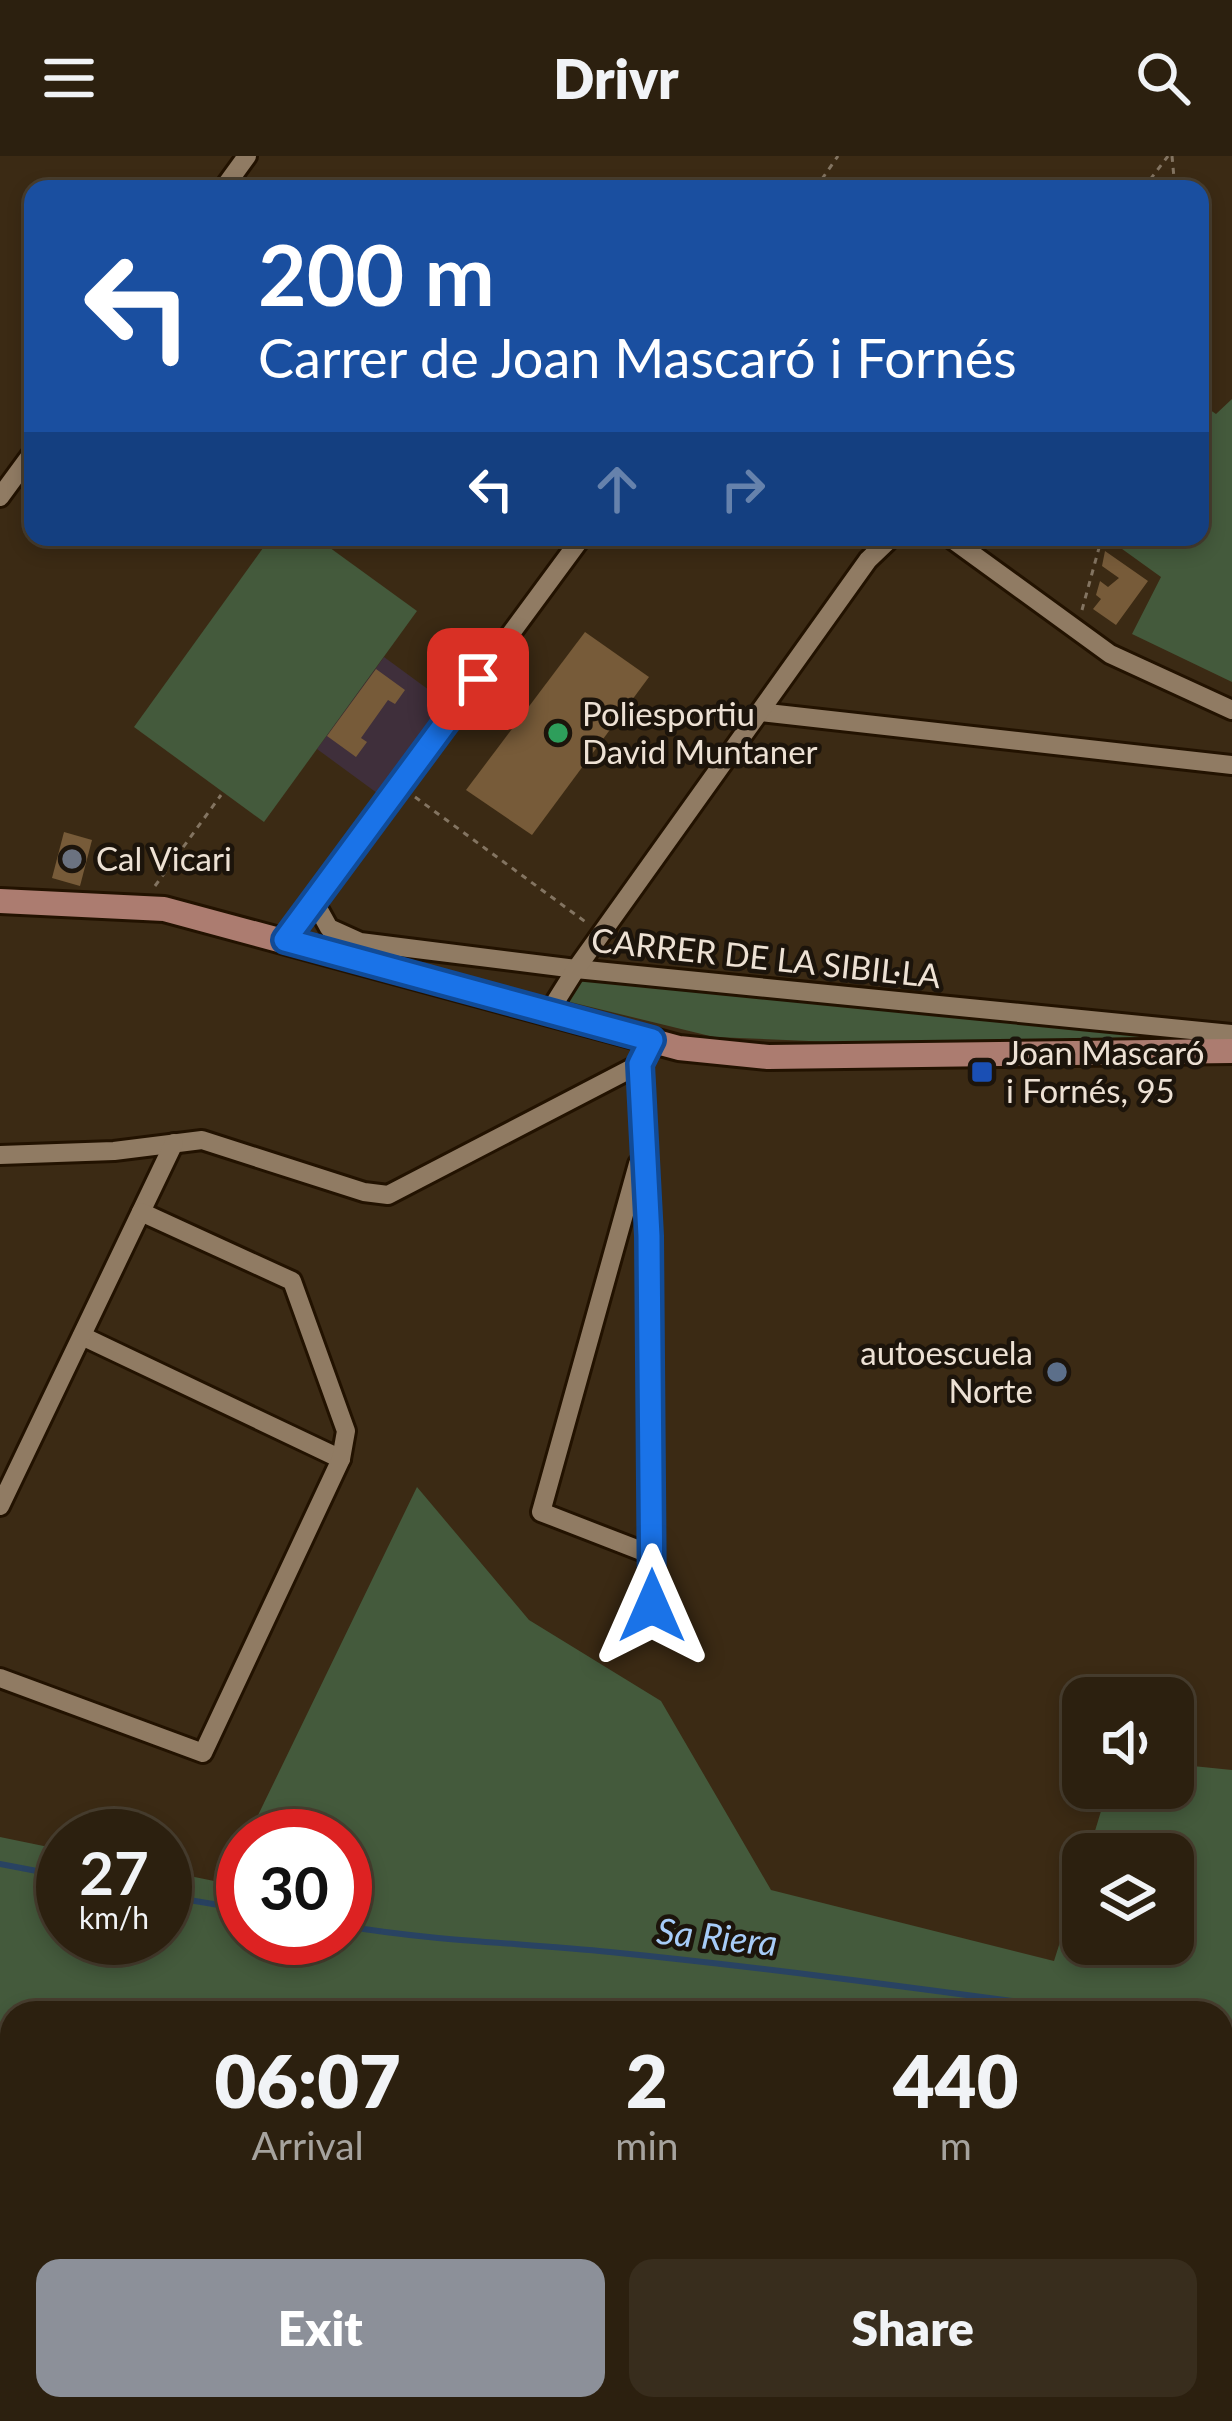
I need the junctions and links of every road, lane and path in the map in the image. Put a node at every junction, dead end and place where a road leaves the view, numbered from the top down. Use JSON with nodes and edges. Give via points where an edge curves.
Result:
{"nodes":[{"id":1,"x":1170,"y":156,"type":"edge"},
{"id":2,"x":1151,"y":180,"type":"edge"},
{"id":3,"x":24,"y":464,"type":"edge"},
{"id":4,"x":0,"y":497,"type":"edge"},
{"id":5,"x":575,"y":546,"type":"edge"},
{"id":6,"x":883,"y":546,"type":"edge"},
{"id":7,"x":962,"y":546,"type":"edge"},
{"id":8,"x":1100,"y":546,"type":"edge"},
{"id":9,"x":1077,"y":629,"type":"junction"},
{"id":10,"x":1232,"y":710,"type":"edge"},
{"id":11,"x":760,"y":712,"type":"junction"},
{"id":12,"x":1232,"y":765,"type":"edge"},
{"id":13,"x":399,"y":785,"type":"junction"},
{"id":14,"x":220,"y":795,"type":"dead end"},
{"id":15,"x":0,"y":901,"type":"edge"},
{"id":16,"x":314,"y":902,"type":"junction"},
{"id":17,"x":139,"y":908,"type":"junction"},
{"id":18,"x":602,"y":934,"type":"junction"},
{"id":19,"x":285,"y":940,"type":"junction"},
{"id":20,"x":576,"y":969,"type":"junction"},
{"id":21,"x":549,"y":1012,"type":"junction"},
{"id":22,"x":1232,"y":1034,"type":"edge"},
{"id":23,"x":652,"y":1040,"type":"junction"},
{"id":24,"x":1232,"y":1051,"type":"edge"},
{"id":25,"x":640,"y":1064,"type":"junction"},
{"id":26,"x":174,"y":1143,"type":"junction"},
{"id":27,"x":643,"y":1148,"type":"junction"},
{"id":28,"x":0,"y":1154,"type":"edge"},
{"id":29,"x":141,"y":1211,"type":"junction"},
{"id":30,"x":82,"y":1336,"type":"junction"},
{"id":31,"x":0,"y":1456,"type":"edge"},
{"id":32,"x":341,"y":1459,"type":"junction"},
{"id":33,"x":20,"y":1465,"type":"junction"},
{"id":34,"x":0,"y":1506,"type":"edge"},
{"id":35,"x":652,"y":1555,"type":"junction"},
{"id":36,"x":652,"y":1606,"type":"dead end"},
{"id":37,"x":0,"y":1678,"type":"edge"}],
"edges":[{"from":1,"to":2,"type":"path"},
{"from":3,"to":4,"type":"street"},
{"from":5,"to":13,"type":"street"},
{"from":6,"to":11,"type":"street"},
{"from":7,"to":9,"type":"street"},
{"from":8,"to":9,"type":"path"},
{"from":9,"to":10,"type":"street","via":[[1110,654]]},
{"from":11,"to":12,"type":"street"},
{"from":11,"to":18,"type":"street"},
{"from":13,"to":16,"type":"street"},
{"from":13,"to":18,"type":"path"},
{"from":14,"to":17,"type":"path"},
{"from":15,"to":17,"type":"street"},
{"from":16,"to":19,"type":"street"},
{"from":16,"to":20,"type":"street","name":"CARRER DE LA SIBIL·LA","via":[[328,928],[360,942]]},
{"from":17,"to":19,"type":"street"},
{"from":18,"to":20,"type":"street"},
{"from":19,"to":21,"type":"street"},
{"from":20,"to":21,"type":"street"},
{"from":20,"to":22,"type":"street","name":"CARRER DE LA SIBIL·LA"},
{"from":21,"to":23,"type":"street"},
{"from":23,"to":24,"type":"street","via":[[768,1057]]},
{"from":23,"to":25,"type":"street"},
{"from":25,"to":26,"type":"street","via":[[388,1195],[202,1140]]},
{"from":25,"to":27,"type":"street"},
{"from":26,"to":28,"type":"street"},
{"from":26,"to":29,"type":"street"},
{"from":27,"to":35,"type":"street"},
{"from":27,"to":35,"type":"street","via":[[541,1512]]},
{"from":29,"to":30,"type":"street"},
{"from":29,"to":32,"type":"street","via":[[292,1281],[346,1432]]},
{"from":30,"to":32,"type":"street"},
{"from":30,"to":33,"type":"street"},
{"from":31,"to":33,"type":"street"},
{"from":32,"to":37,"type":"street","via":[[203,1753]]},
{"from":33,"to":34,"type":"street"},
{"from":35,"to":36,"type":"street"}]}
